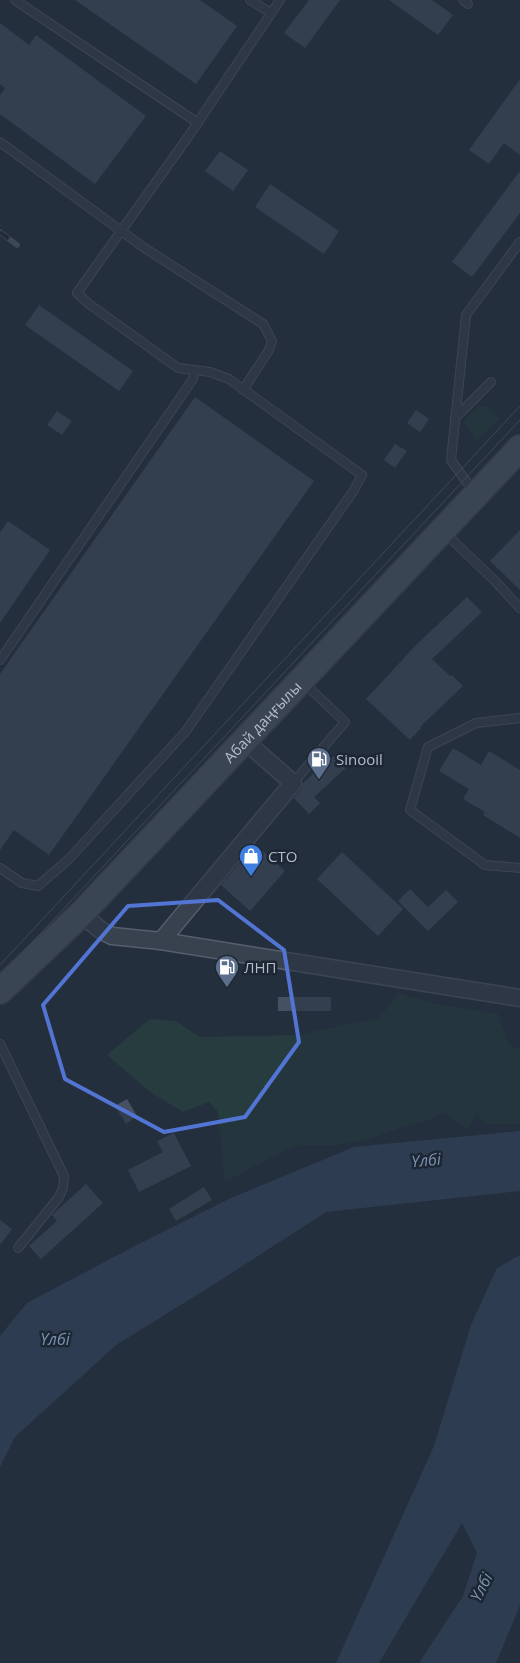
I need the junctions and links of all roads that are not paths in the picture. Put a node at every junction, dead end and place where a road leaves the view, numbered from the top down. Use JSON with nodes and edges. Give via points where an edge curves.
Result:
{"nodes":[{"id":1,"x":15,"y":0,"type":"edge"},
{"id":2,"x":250,"y":0,"type":"edge"},
{"id":3,"x":280,"y":0,"type":"edge"},
{"id":4,"x":271,"y":13,"type":"junction"},
{"id":5,"x":198,"y":123,"type":"junction"},
{"id":6,"x":0,"y":142,"type":"edge"},
{"id":7,"x":122,"y":231,"type":"junction"},
{"id":8,"x":520,"y":242,"type":"edge"},
{"id":9,"x":195,"y":370,"type":"junction"},
{"id":10,"x":492,"y":382,"type":"dead end"},
{"id":11,"x":243,"y":390,"type":"junction"},
{"id":12,"x":456,"y":418,"type":"junction"},
{"id":13,"x":520,"y":448,"type":"edge"},
{"id":14,"x":476,"y":495,"type":"junction"},
{"id":15,"x":442,"y":530,"type":"junction"},
{"id":16,"x":520,"y":608,"type":"edge"},
{"id":17,"x":0,"y":660,"type":"edge"},
{"id":18,"x":301,"y":680,"type":"junction"},
{"id":19,"x":520,"y":718,"type":"edge"},
{"id":20,"x":244,"y":740,"type":"junction"},
{"id":21,"x":293,"y":783,"type":"junction"},
{"id":22,"x":0,"y":868,"type":"edge"},
{"id":23,"x":520,"y":868,"type":"edge"},
{"id":24,"x":81,"y":914,"type":"junction"},
{"id":25,"x":162,"y":941,"type":"junction"},
{"id":26,"x":0,"y":991,"type":"edge"},
{"id":27,"x":520,"y":998,"type":"edge"},
{"id":28,"x":0,"y":1044,"type":"edge"},
{"id":29,"x":18,"y":1248,"type":"dead end"}],
"edges":[{"from":1,"to":5,"type":"lane"},
{"from":2,"to":4,"type":"lane"},
{"from":3,"to":4,"type":"lane"},
{"from":4,"to":5,"type":"lane"},
{"from":5,"to":7,"type":"lane"},
{"from":6,"to":7,"type":"lane"},
{"from":7,"to":9,"type":"lane","via":[[77,293],[178,368]]},
{"from":7,"to":11,"type":"lane","via":[[263,324],[272,341]]},
{"from":8,"to":12,"type":"lane","via":[[466,315]]},
{"from":9,"to":11,"type":"lane","via":[[229,379]]},
{"from":9,"to":17,"type":"lane","via":[[193,379]]},
{"from":10,"to":12,"type":"lane"},
{"from":11,"to":22,"type":"lane","via":[[362,475],[186,730],[69,860],[38,886],[22,883]]},
{"from":12,"to":14,"type":"lane","via":[[451,460]]},
{"from":13,"to":14,"type":"main road","name":"Абай даңғылы"},
{"from":14,"to":15,"type":"main road","name":"Абай даңғылы"},
{"from":15,"to":16,"type":"lane"},
{"from":15,"to":18,"type":"main road","name":"Абай даңғылы"},
{"from":18,"to":20,"type":"main road","name":"Абай даңғылы"},
{"from":18,"to":21,"type":"lane","via":[[345,722]]},
{"from":19,"to":23,"type":"lane","via":[[476,723],[428,747],[410,810],[485,866]]},
{"from":20,"to":21,"type":"street"},
{"from":20,"to":24,"type":"main road","name":"Абай даңғылы"},
{"from":21,"to":25,"type":"street"},
{"from":24,"to":25,"type":"street","via":[[102,932],[112,936]]},
{"from":24,"to":26,"type":"main road","name":"Абай даңғылы"},
{"from":25,"to":27,"type":"street"},
{"from":28,"to":29,"type":"lane","via":[[64,1176],[59,1197]]}]}
